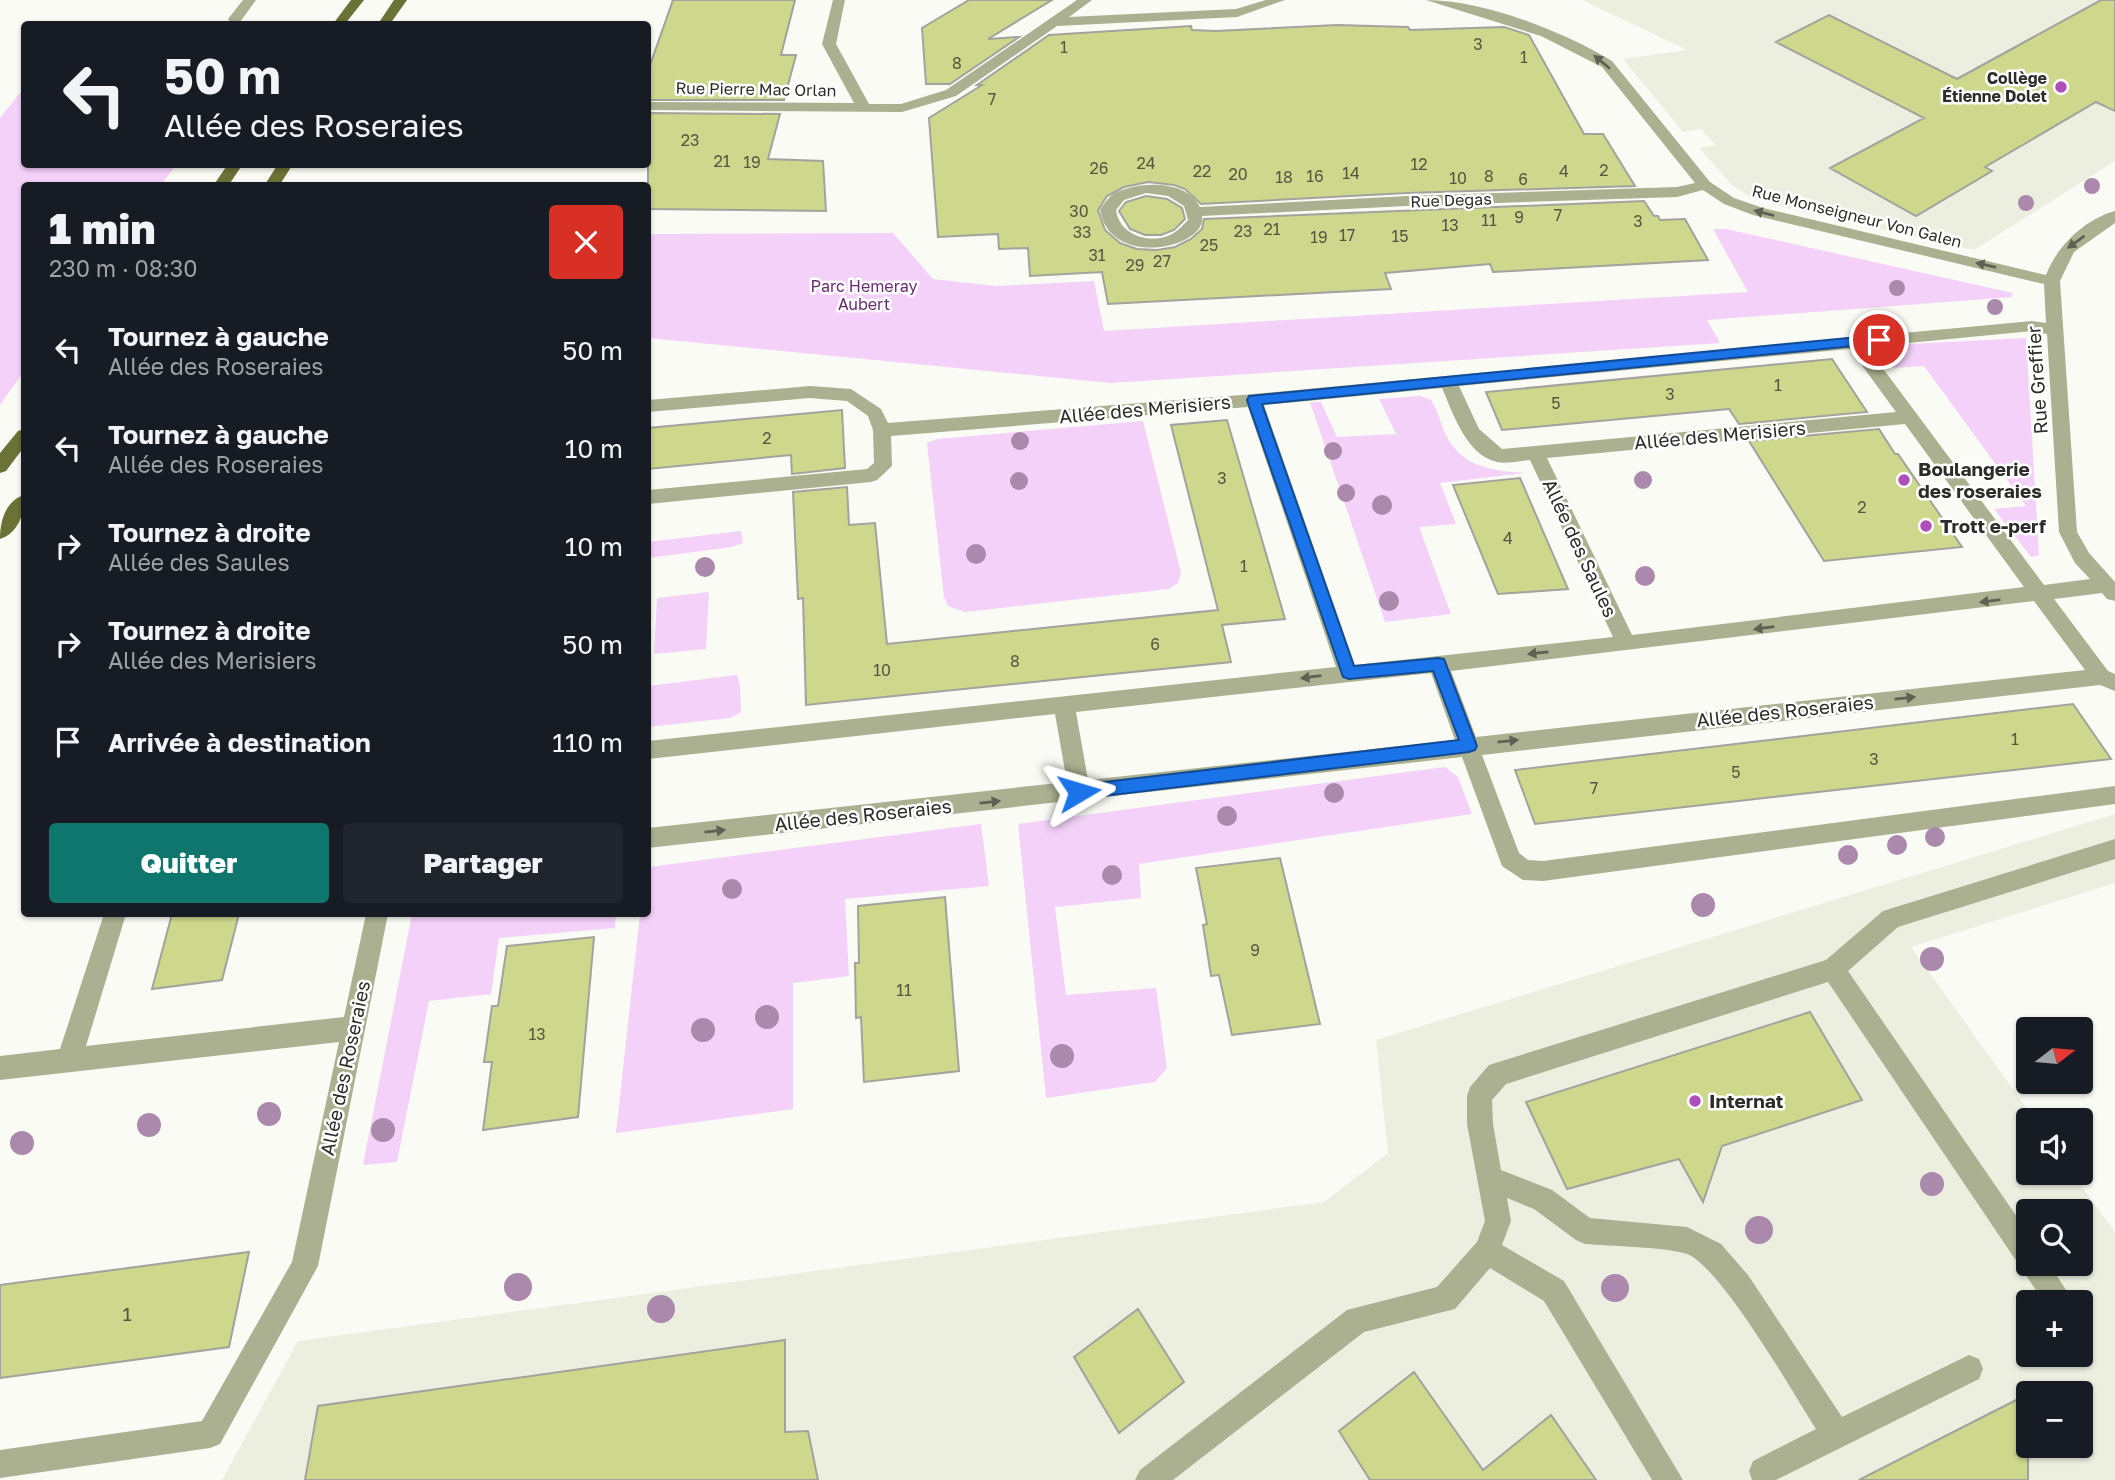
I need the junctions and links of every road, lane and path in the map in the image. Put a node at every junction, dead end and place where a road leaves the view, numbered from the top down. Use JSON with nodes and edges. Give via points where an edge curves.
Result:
{"nodes":[{"id":1,"x":250,"y":0,"type":"edge"},
{"id":2,"x":358,"y":0,"type":"edge"},
{"id":3,"x":401,"y":0,"type":"edge"},
{"id":4,"x":839,"y":0,"type":"edge"},
{"id":5,"x":1087,"y":0,"type":"edge"},
{"id":6,"x":1279,"y":0,"type":"edge"},
{"id":7,"x":1432,"y":0,"type":"edge"},
{"id":8,"x":235,"y":19,"type":"dead end"},
{"id":9,"x":342,"y":21,"type":"edge"},
{"id":10,"x":386,"y":21,"type":"edge"},
{"id":11,"x":1055,"y":22,"type":"junction"},
{"id":12,"x":651,"y":106,"type":"edge"},
{"id":13,"x":864,"y":108,"type":"junction"},
{"id":14,"x":1705,"y":186,"type":"junction"},
{"id":15,"x":1196,"y":212,"type":"junction"},
{"id":16,"x":2115,"y":216,"type":"edge"},
{"id":17,"x":2052,"y":281,"type":"junction"},
{"id":18,"x":2055,"y":330,"type":"junction"},
{"id":19,"x":1854,"y":342,"type":"junction"},
{"id":20,"x":1448,"y":381,"type":"junction"},
{"id":21,"x":1254,"y":400,"type":"junction"},
{"id":22,"x":651,"y":406,"type":"edge"},
{"id":23,"x":1909,"y":417,"type":"junction"},
{"id":24,"x":883,"y":430,"type":"junction"},
{"id":25,"x":21,"y":439,"type":"edge"},
{"id":26,"x":1535,"y":453,"type":"junction"},
{"id":27,"x":0,"y":466,"type":"edge"},
{"id":28,"x":651,"y":497,"type":"edge"},
{"id":29,"x":21,"y":506,"type":"edge"},
{"id":30,"x":0,"y":532,"type":"edge"},
{"id":31,"x":2110,"y":591,"type":"edge"},
{"id":32,"x":2041,"y":595,"type":"junction"},
{"id":33,"x":1626,"y":644,"type":"junction"},
{"id":34,"x":1438,"y":664,"type":"junction"},
{"id":35,"x":1349,"y":673,"type":"junction"},
{"id":36,"x":2108,"y":680,"type":"edge"},
{"id":37,"x":1063,"y":705,"type":"junction"},
{"id":38,"x":1469,"y":746,"type":"junction"},
{"id":39,"x":651,"y":750,"type":"edge"},
{"id":40,"x":1079,"y":792,"type":"junction"},
{"id":41,"x":2115,"y":795,"type":"edge"},
{"id":42,"x":651,"y":838,"type":"edge"},
{"id":43,"x":2115,"y":849,"type":"edge"},
{"id":44,"x":114,"y":917,"type":"edge"},
{"id":45,"x":376,"y":917,"type":"edge"},
{"id":46,"x":1833,"y":969,"type":"junction"},
{"id":47,"x":354,"y":1028,"type":"junction"},
{"id":48,"x":69,"y":1060,"type":"junction"},
{"id":49,"x":0,"y":1068,"type":"edge"},
{"id":50,"x":1492,"y":1180,"type":"junction"},
{"id":51,"x":2016,"y":1238,"type":"edge"},
{"id":52,"x":1487,"y":1251,"type":"junction"},
{"id":53,"x":1969,"y":1369,"type":"dead end"},
{"id":54,"x":1836,"y":1434,"type":"junction"},
{"id":55,"x":0,"y":1464,"type":"edge"},
{"id":56,"x":1763,"y":1471,"type":"dead end"},
{"id":57,"x":1150,"y":1480,"type":"edge"},
{"id":58,"x":1668,"y":1480,"type":"edge"}],
"edges":[{"from":1,"to":8,"type":"street"},
{"from":2,"to":9,"type":"main road"},
{"from":3,"to":10,"type":"main road"},
{"from":4,"to":13,"type":"street","name":"Rue Pierre Mac Orlan","via":[[829,44]]},
{"from":5,"to":11,"type":"street","name":"Rue Pierre Mac Orlan"},
{"from":6,"to":11,"type":"street","via":[[1237,13]]},
{"from":14,"to":7,"type":"street","name":"Rue Monseigneur Von Galen","one_way":true,"via":[[1607,64],[1587,50],[1506,20]]},
{"from":11,"to":13,"type":"street","name":"Rue Pierre Mac Orlan","via":[[951,93],[902,108]]},
{"from":12,"to":13,"type":"street","name":"Rue Pierre Mac Orlan"},
{"from":14,"to":15,"type":"street","name":"Rue Degas","via":[[1677,192]]},
{"from":17,"to":14,"type":"street","name":"Rue Monseigneur Von Galen","one_way":true,"via":[[1758,212]]},
{"from":15,"to":15,"type":"street","via":[[1171,191],[1145,188],[1120,196],[1107,212],[1108,221],[1124,237],[1154,244],[1182,237],[1196,221]]},
{"from":16,"to":17,"type":"street","name":"Rue Greffier","one_way":true,"via":[[2068,247]]},
{"from":17,"to":18,"type":"street","name":"Rue Greffier"},
{"from":18,"to":19,"type":"street","name":"Allée des Merisiers","via":[[2032,326]]},
{"from":18,"to":31,"type":"street","name":"Rue Greffier","via":[[2068,532],[2082,558]]},
{"from":19,"to":20,"type":"street","name":"Allée des Merisiers"},
{"from":19,"to":23,"type":"street","name":"Allée des Roseraies"},
{"from":20,"to":21,"type":"street","name":"Allée des Merisiers"},
{"from":20,"to":26,"type":"street","name":"Allée des Merisiers","via":[[1483,449],[1499,456]]},
{"from":21,"to":24,"type":"street","name":"Allée des Merisiers"},
{"from":21,"to":35,"type":"street"},
{"from":22,"to":24,"type":"street","via":[[810,392],[851,395],[875,413]]},
{"from":23,"to":26,"type":"street","name":"Allée des Merisiers"},
{"from":23,"to":32,"type":"street","name":"Allée des Roseraies"},
{"from":24,"to":28,"type":"street","via":[[883,466],[872,475]]},
{"from":25,"to":27,"type":"main road"},
{"from":26,"to":33,"type":"street","name":"Allée des Saules"},
{"from":29,"to":30,"type":"main road"},
{"from":31,"to":32,"type":"street"},
{"from":32,"to":33,"type":"street","one_way":true},
{"from":32,"to":36,"type":"street","name":"Allée des Roseraies"},
{"from":33,"to":34,"type":"street","one_way":true},
{"from":34,"to":35,"type":"street"},
{"from":34,"to":38,"type":"street"},
{"from":35,"to":37,"type":"street","one_way":true},
{"from":38,"to":36,"type":"street","name":"Allée des Roseraies","one_way":true},
{"from":37,"to":39,"type":"street"},
{"from":37,"to":40,"type":"street"},
{"from":38,"to":40,"type":"street","name":"Allée des Roseraies"},
{"from":38,"to":41,"type":"street","via":[[1510,859],[1523,870],[1543,871]]},
{"from":42,"to":40,"type":"street","name":"Allée des Roseraies","one_way":true},
{"from":43,"to":46,"type":"street","via":[[1891,919]]},
{"from":44,"to":48,"type":"street"},
{"from":45,"to":47,"type":"street","name":"Allée des Roseraies"},
{"from":46,"to":50,"type":"street","via":[[1498,1073],[1479,1096]]},
{"from":46,"to":51,"type":"street"},
{"from":47,"to":48,"type":"street"},
{"from":47,"to":55,"type":"street","name":"Allée des Roseraies","via":[[305,1266],[210,1434]]},
{"from":48,"to":49,"type":"street"},
{"from":50,"to":52,"type":"street","via":[[1498,1221]]},
{"from":50,"to":54,"type":"street","via":[[1543,1199],[1585,1231],[1687,1240],[1712,1253]]},
{"from":52,"to":57,"type":"street","via":[[1445,1299],[1357,1320]]},
{"from":52,"to":58,"type":"street","via":[[1554,1291]]},
{"from":53,"to":54,"type":"street"},
{"from":54,"to":56,"type":"street"}]}
